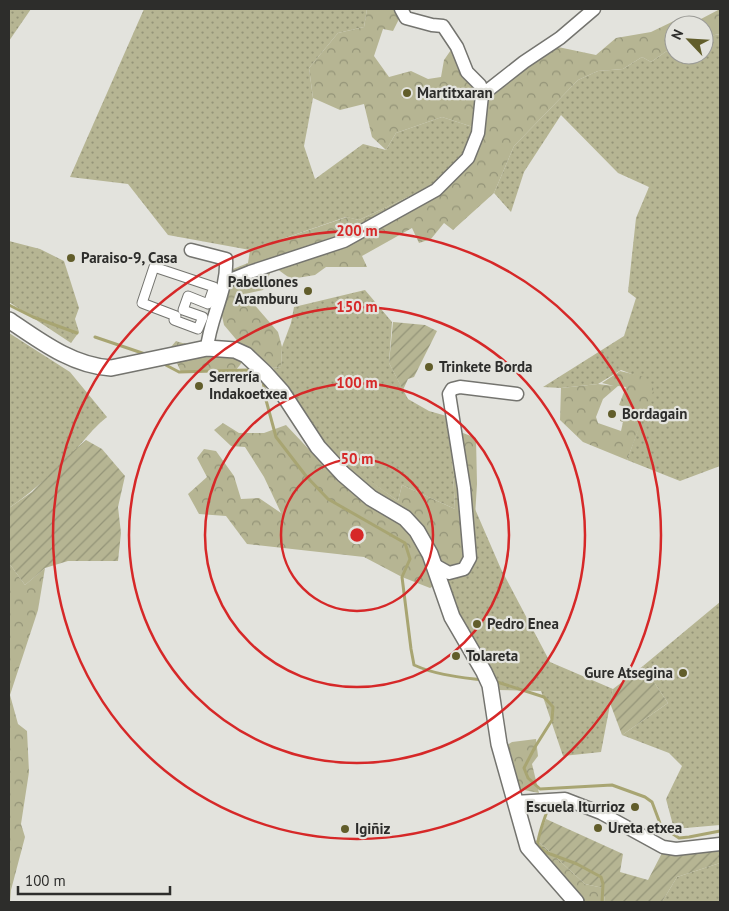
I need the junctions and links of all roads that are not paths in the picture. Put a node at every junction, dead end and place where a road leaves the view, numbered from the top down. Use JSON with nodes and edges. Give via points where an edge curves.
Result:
{"nodes":[{"id":1,"x":401,"y":9,"type":"edge"},
{"id":2,"x":594,"y":9,"type":"edge"},
{"id":3,"x":482,"y":95,"type":"junction"},
{"id":4,"x":191,"y":250,"type":"dead end"},
{"id":5,"x":154,"y":267,"type":"joint"},
{"id":6,"x":224,"y":282,"type":"junction"},
{"id":7,"x":9,"y":320,"type":"edge"},
{"id":8,"x":207,"y":348,"type":"junction"},
{"id":9,"x":516,"y":394,"type":"dead end"},
{"id":10,"x":433,"y":564,"type":"junction"},
{"id":11,"x":515,"y":802,"type":"junction"},
{"id":12,"x":720,"y":844,"type":"edge"},
{"id":13,"x":576,"y":902,"type":"edge"}],
"edges":[{"from":1,"to":3,"type":"street","via":[[406,18],[443,26],[447,30],[467,72],[480,85]]},
{"from":2,"to":3,"type":"street"},
{"from":3,"to":6,"type":"street","via":[[478,134],[468,158],[436,190],[344,241]]},
{"from":4,"to":6,"type":"street","via":[[226,259]]},
{"from":5,"to":5,"type":"street","via":[[214,287],[208,304],[188,296],[183,310],[203,317],[198,329],[174,320],[176,316],[142,303]]},
{"from":6,"to":8,"type":"street"},
{"from":7,"to":8,"type":"street","via":[[72,358],[96,367],[111,368]]},
{"from":8,"to":10,"type":"street","via":[[235,350],[246,355],[266,373],[318,447],[343,474],[371,498],[405,518],[417,531]]},
{"from":9,"to":10,"type":"street","via":[[460,387],[449,394],[464,488],[470,558],[464,569],[448,573]]},
{"from":10,"to":11,"type":"street","via":[[452,617],[487,679],[499,744]]},
{"from":11,"to":12,"type":"street","via":[[564,799],[601,812],[663,847],[676,849]]},
{"from":11,"to":13,"type":"street","via":[[528,847]]}]}
